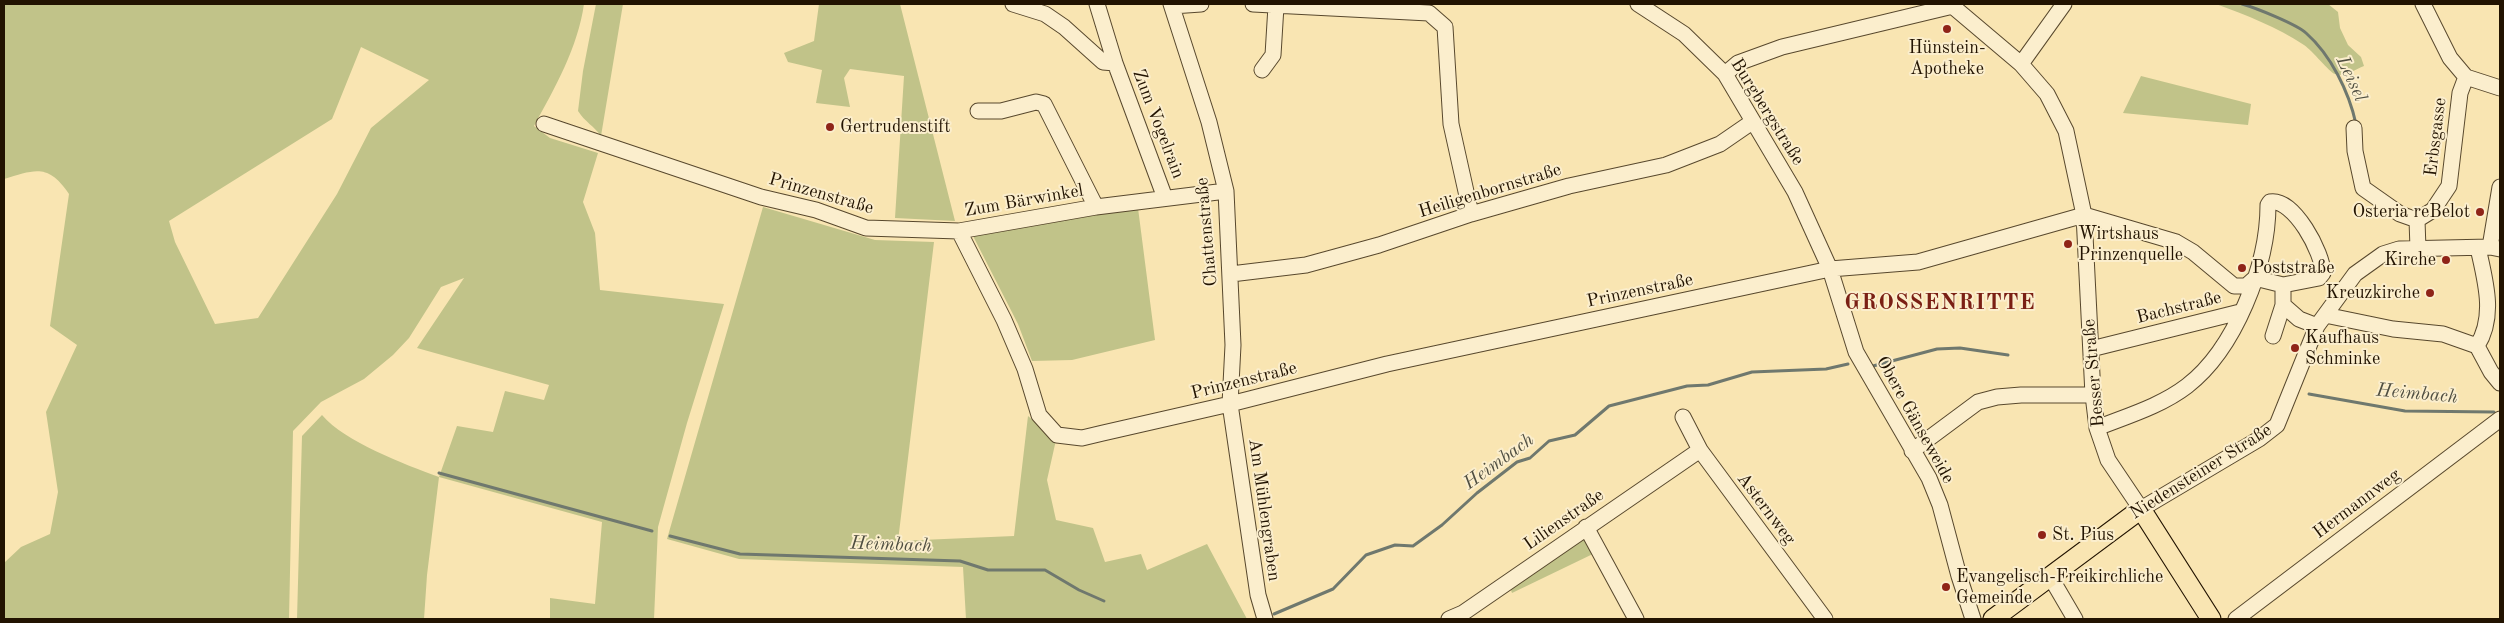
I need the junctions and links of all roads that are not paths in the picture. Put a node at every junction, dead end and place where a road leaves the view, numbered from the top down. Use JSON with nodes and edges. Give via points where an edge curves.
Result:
{"nodes":[{"id":1,"x":1013,"y":4,"type":"edge"},
{"id":2,"x":1097,"y":4,"type":"edge"},
{"id":3,"x":1201,"y":4,"type":"edge"},
{"id":4,"x":1253,"y":4,"type":"edge"},
{"id":5,"x":1638,"y":4,"type":"edge"},
{"id":6,"x":2064,"y":4,"type":"edge"},
{"id":7,"x":2423,"y":4,"type":"edge"},
{"id":8,"x":1171,"y":5,"type":"edge"},
{"id":9,"x":1951,"y":5,"type":"edge"},
{"id":10,"x":1276,"y":6,"type":"junction"},
{"id":11,"x":1114,"y":63,"type":"junction"},
{"id":12,"x":2022,"y":64,"type":"junction"},
{"id":13,"x":1262,"y":70,"type":"dead end"},
{"id":14,"x":1725,"y":74,"type":"junction"},
{"id":15,"x":2466,"y":76,"type":"junction"},
{"id":16,"x":2500,"y":88,"type":"edge"},
{"id":17,"x":978,"y":111,"type":"dead end"},
{"id":18,"x":1752,"y":122,"type":"junction"},
{"id":19,"x":544,"y":124,"type":"dead end"},
{"id":20,"x":2354,"y":128,"type":"dead end"},
{"id":21,"x":2500,"y":188,"type":"edge"},
{"id":22,"x":1226,"y":191,"type":"junction"},
{"id":23,"x":1165,"y":198,"type":"junction"},
{"id":24,"x":1096,"y":207,"type":"junction"},
{"id":25,"x":1472,"y":214,"type":"junction"},
{"id":26,"x":2084,"y":216,"type":"junction"},
{"id":27,"x":2417,"y":220,"type":"junction"},
{"id":28,"x":959,"y":231,"type":"junction"},
{"id":29,"x":2490,"y":248,"type":"edge"},
{"id":30,"x":2418,"y":249,"type":"junction"},
{"id":31,"x":1830,"y":269,"type":"junction"},
{"id":32,"x":1231,"y":274,"type":"junction"},
{"id":33,"x":2255,"y":278,"type":"junction"},
{"id":34,"x":2283,"y":284,"type":"junction"},
{"id":35,"x":2283,"y":305,"type":"junction"},
{"id":36,"x":2240,"y":312,"type":"junction"},
{"id":37,"x":2321,"y":320,"type":"junction"},
{"id":38,"x":2273,"y":336,"type":"dead end"},
{"id":39,"x":2477,"y":346,"type":"junction"},
{"id":40,"x":2091,"y":349,"type":"junction"},
{"id":41,"x":2500,"y":383,"type":"edge"},
{"id":42,"x":2093,"y":395,"type":"junction"},
{"id":43,"x":1230,"y":404,"type":"junction"},
{"id":44,"x":1683,"y":417,"type":"dead end"},
{"id":45,"x":2500,"y":419,"type":"edge"},
{"id":46,"x":2097,"y":428,"type":"junction"},
{"id":47,"x":1700,"y":450,"type":"junction"},
{"id":48,"x":1912,"y":451,"type":"junction"},
{"id":49,"x":2141,"y":509,"type":"junction"},
{"id":50,"x":1586,"y":527,"type":"junction"},
{"id":51,"x":2051,"y":578,"type":"junction"},
{"id":52,"x":1459,"y":617,"type":"edge"},
{"id":53,"x":1265,"y":619,"type":"edge"},
{"id":54,"x":1636,"y":619,"type":"edge"},
{"id":55,"x":1825,"y":619,"type":"edge"},
{"id":56,"x":1973,"y":619,"type":"edge"},
{"id":57,"x":1993,"y":619,"type":"edge"},
{"id":58,"x":2076,"y":619,"type":"edge"},
{"id":59,"x":2211,"y":619,"type":"edge"},
{"id":60,"x":2236,"y":619,"type":"edge"}],
"edges":[{"from":1,"to":11,"type":"street","name":"Zum Vogelrain","via":[[1045,14],[1103,62]]},
{"from":2,"to":11,"type":"street","name":"Zum Vogelrain"},
{"from":3,"to":8,"type":"street"},
{"from":4,"to":10,"type":"street"},
{"from":5,"to":14,"type":"street","name":"Burgbergstraße","via":[[1684,34]]},
{"from":6,"to":12,"type":"street"},
{"from":7,"to":15,"type":"street","via":[[2450,58]]},
{"from":8,"to":22,"type":"street","name":"Chattenstraße","via":[[1209,122]]},
{"from":9,"to":12,"type":"street","name":"Besser Straße"},
{"from":9,"to":14,"type":"street","via":[[1782,47],[1738,62]]},
{"from":10,"to":13,"type":"street","via":[[1273,54]]},
{"from":10,"to":25,"type":"street","via":[[1429,13],[1445,27],[1451,124]]},
{"from":11,"to":23,"type":"street","name":"Zum Vogelrain"},
{"from":12,"to":26,"type":"street","name":"Besser Straße","via":[[2047,94],[2066,131]]},
{"from":14,"to":18,"type":"street","name":"Burgbergstraße"},
{"from":15,"to":16,"type":"street"},
{"from":15,"to":27,"type":"street","name":"Erbsgasse","via":[[2460,93],[2449,186],[2433,210]]},
{"from":17,"to":24,"type":"street","name":"Zum Bärwinkel","via":[[1001,111],[1036,102],[1044,104]]},
{"from":18,"to":25,"type":"street","name":"Heiligenbornstraße","via":[[1720,144],[1666,165],[1569,186]]},
{"from":18,"to":31,"type":"street","name":"Burgbergstraße","via":[[1796,192]]},
{"from":19,"to":28,"type":"street","name":"Prinzenstraße","via":[[761,197],[816,210],[866,228]]},
{"from":20,"to":27,"type":"street","via":[[2355,150],[2364,188],[2400,214]]},
{"from":21,"to":29,"type":"street"},
{"from":22,"to":23,"type":"street","name":"Zum Bärwinkel"},
{"from":22,"to":32,"type":"street","name":"Chattenstraße"},
{"from":23,"to":24,"type":"street","name":"Zum Bärwinkel"},
{"from":24,"to":28,"type":"street","name":"Zum Bärwinkel"},
{"from":25,"to":32,"type":"street","name":"Heiligenbornstraße","via":[[1380,245],[1306,265]]},
{"from":26,"to":31,"type":"street","name":"Prinzenstraße","via":[[1918,262]]},
{"from":26,"to":33,"type":"street","via":[[2176,242],[2234,286],[2246,286]]},
{"from":26,"to":40,"type":"street","name":"Besser Straße"},
{"from":27,"to":30,"type":"street"},
{"from":28,"to":43,"type":"street","name":"Prinzenstraße","via":[[1004,320],[1039,415],[1056,435],[1082,438]]},
{"from":29,"to":30,"type":"street","name":"Niedensteiner Straße"},
{"from":29,"to":39,"type":"street","via":[[2484,330]]},
{"from":30,"to":37,"type":"street","name":"Niedensteiner Straße","via":[[2399,249],[2369,262],[2355,274]]},
{"from":31,"to":43,"type":"street","name":"Prinzenstraße","via":[[1387,364]]},
{"from":31,"to":48,"type":"street","name":"Obere Gänseweide","via":[[1856,352]]},
{"from":32,"to":43,"type":"street","name":"Chattenstraße","via":[[1233,345]]},
{"from":33,"to":34,"type":"street"},
{"from":33,"to":34,"type":"street","via":[[2270,202],[2277,202],[2285,205],[2307,229],[2323,265],[2319,278]]},
{"from":33,"to":36,"type":"street","name":"Bachstraße"},
{"from":34,"to":35,"type":"street"},
{"from":35,"to":37,"type":"street","via":[[2299,319]]},
{"from":35,"to":38,"type":"street"},
{"from":36,"to":40,"type":"street","name":"Bachstraße"},
{"from":36,"to":46,"type":"street","via":[[2216,358],[2187,386]]},
{"from":37,"to":39,"type":"street","via":[[2443,334]]},
{"from":37,"to":49,"type":"street","name":"Niedensteiner Straße","via":[[2277,425]]},
{"from":39,"to":41,"type":"street"},
{"from":40,"to":42,"type":"street","name":"Besser Straße"},
{"from":42,"to":46,"type":"street","name":"Besser Straße"},
{"from":42,"to":48,"type":"street","via":[[2021,395],[1978,402]]},
{"from":43,"to":53,"type":"street","name":"Am Mühlengraben","via":[[1258,595]]},
{"from":44,"to":47,"type":"street","name":"Asternweg"},
{"from":45,"to":60,"type":"street","name":"Hermannweg"},
{"from":46,"to":49,"type":"street","name":"Besser Straße","via":[[2108,460]]},
{"from":47,"to":50,"type":"street","name":"Lilienstraße"},
{"from":47,"to":55,"type":"street","name":"Asternweg"},
{"from":48,"to":56,"type":"street","name":"Obere Gänseweide","via":[[1929,478],[1940,505]]},
{"from":49,"to":51,"type":"main road","name":"Niedensteiner Straße"},
{"from":49,"to":59,"type":"main road","name":"Besser Straße"},
{"from":50,"to":52,"type":"street","name":"Lilienstraße"},
{"from":50,"to":54,"type":"street"},
{"from":51,"to":57,"type":"main road","name":"Niedensteiner Straße"},
{"from":51,"to":58,"type":"street"}]}
